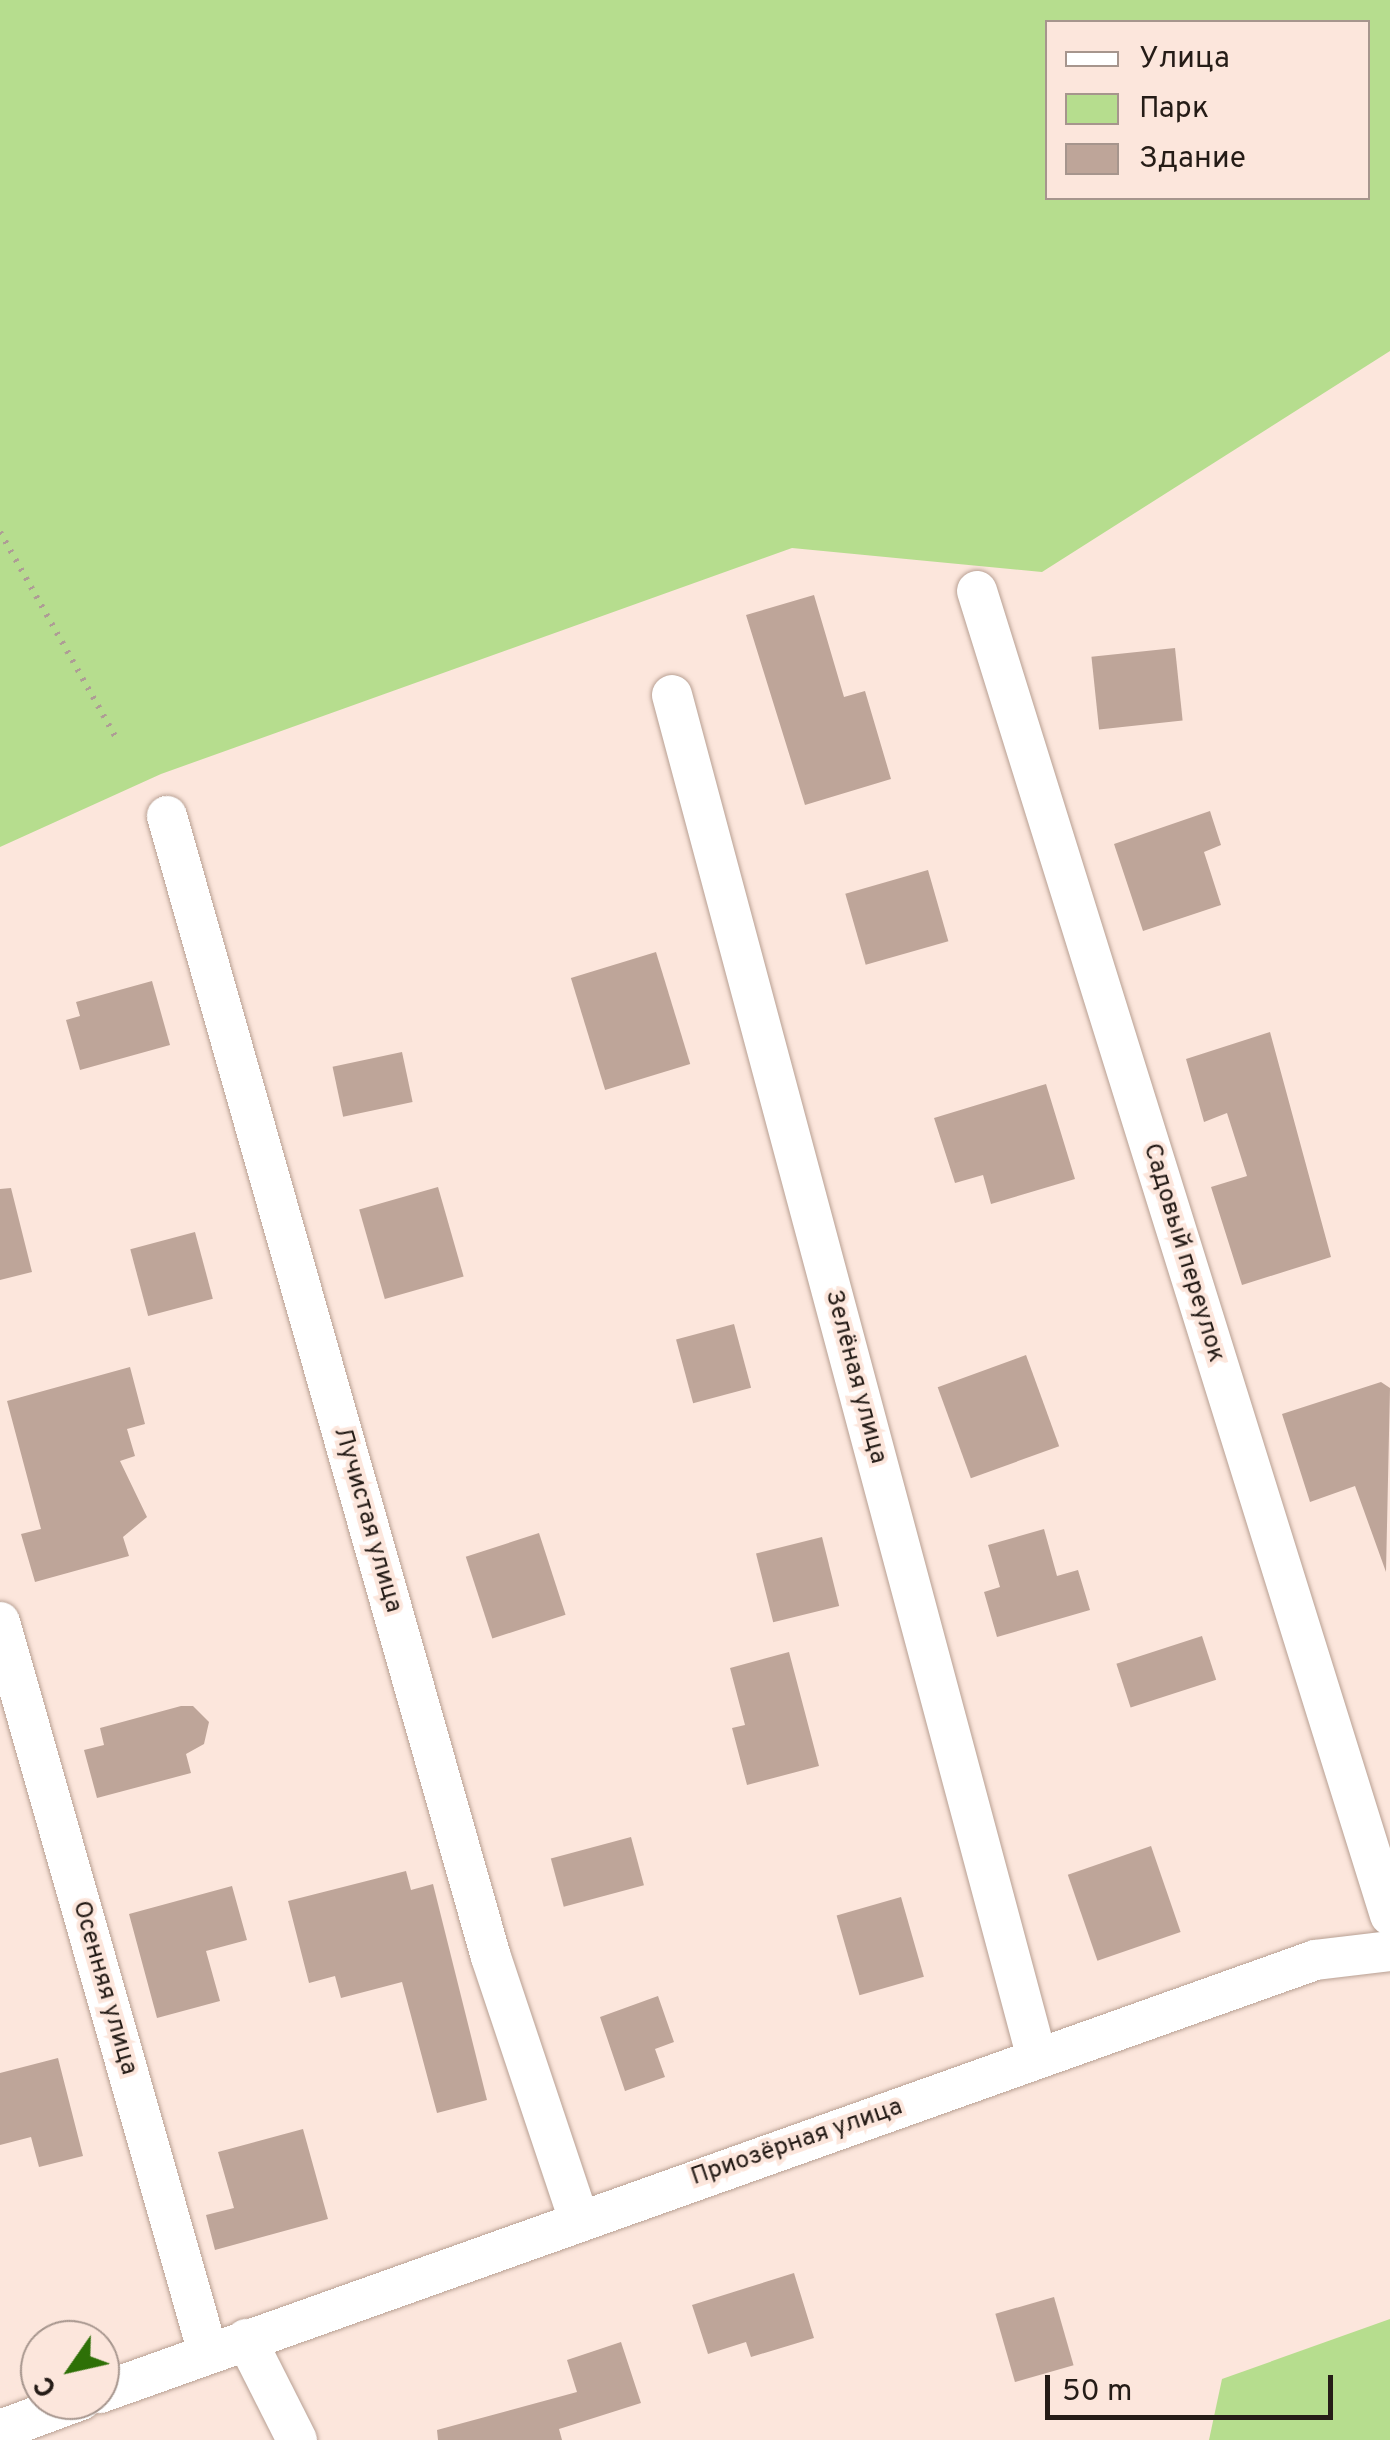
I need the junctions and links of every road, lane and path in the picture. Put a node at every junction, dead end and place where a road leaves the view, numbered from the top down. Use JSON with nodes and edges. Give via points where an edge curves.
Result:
{"nodes":[{"id":1,"x":0,"y":532,"type":"edge"},
{"id":2,"x":977,"y":591,"type":"dead end"},
{"id":3,"x":672,"y":696,"type":"dead end"},
{"id":4,"x":118,"y":742,"type":"dead end"},
{"id":5,"x":167,"y":816,"type":"dead end"},
{"id":6,"x":0,"y":1622,"type":"edge"},
{"id":7,"x":1390,"y":1914,"type":"edge"},
{"id":8,"x":1390,"y":1951,"type":"edge"},
{"id":9,"x":1037,"y":2058,"type":"junction"},
{"id":10,"x":579,"y":2220,"type":"junction"},
{"id":11,"x":246,"y":2339,"type":"junction"},
{"id":12,"x":208,"y":2353,"type":"junction"},
{"id":13,"x":120,"y":2386,"type":"edge"},
{"id":14,"x":27,"y":2420,"type":"edge"},
{"id":15,"x":0,"y":2430,"type":"edge"},
{"id":16,"x":297,"y":2440,"type":"edge"}],
"edges":[{"from":1,"to":4,"type":"path"},
{"from":2,"to":7,"type":"street","name":"Садовый переулок"},
{"from":3,"to":9,"type":"street","name":"Зелёная улица"},
{"from":5,"to":10,"type":"street","name":"Лучистая улица","via":[[492,1957]]},
{"from":6,"to":12,"type":"street","name":"Осенняя улица"},
{"from":8,"to":9,"type":"street","name":"Приозёрная улица","via":[[1315,1960]]},
{"from":9,"to":10,"type":"street","name":"Приозёрная улица"},
{"from":10,"to":11,"type":"street","name":"Приозёрная улица"},
{"from":11,"to":12,"type":"street","name":"Приозёрная улица"},
{"from":11,"to":16,"type":"street"},
{"from":12,"to":13,"type":"street","name":"Приозёрная улица"},
{"from":14,"to":15,"type":"street"}]}
